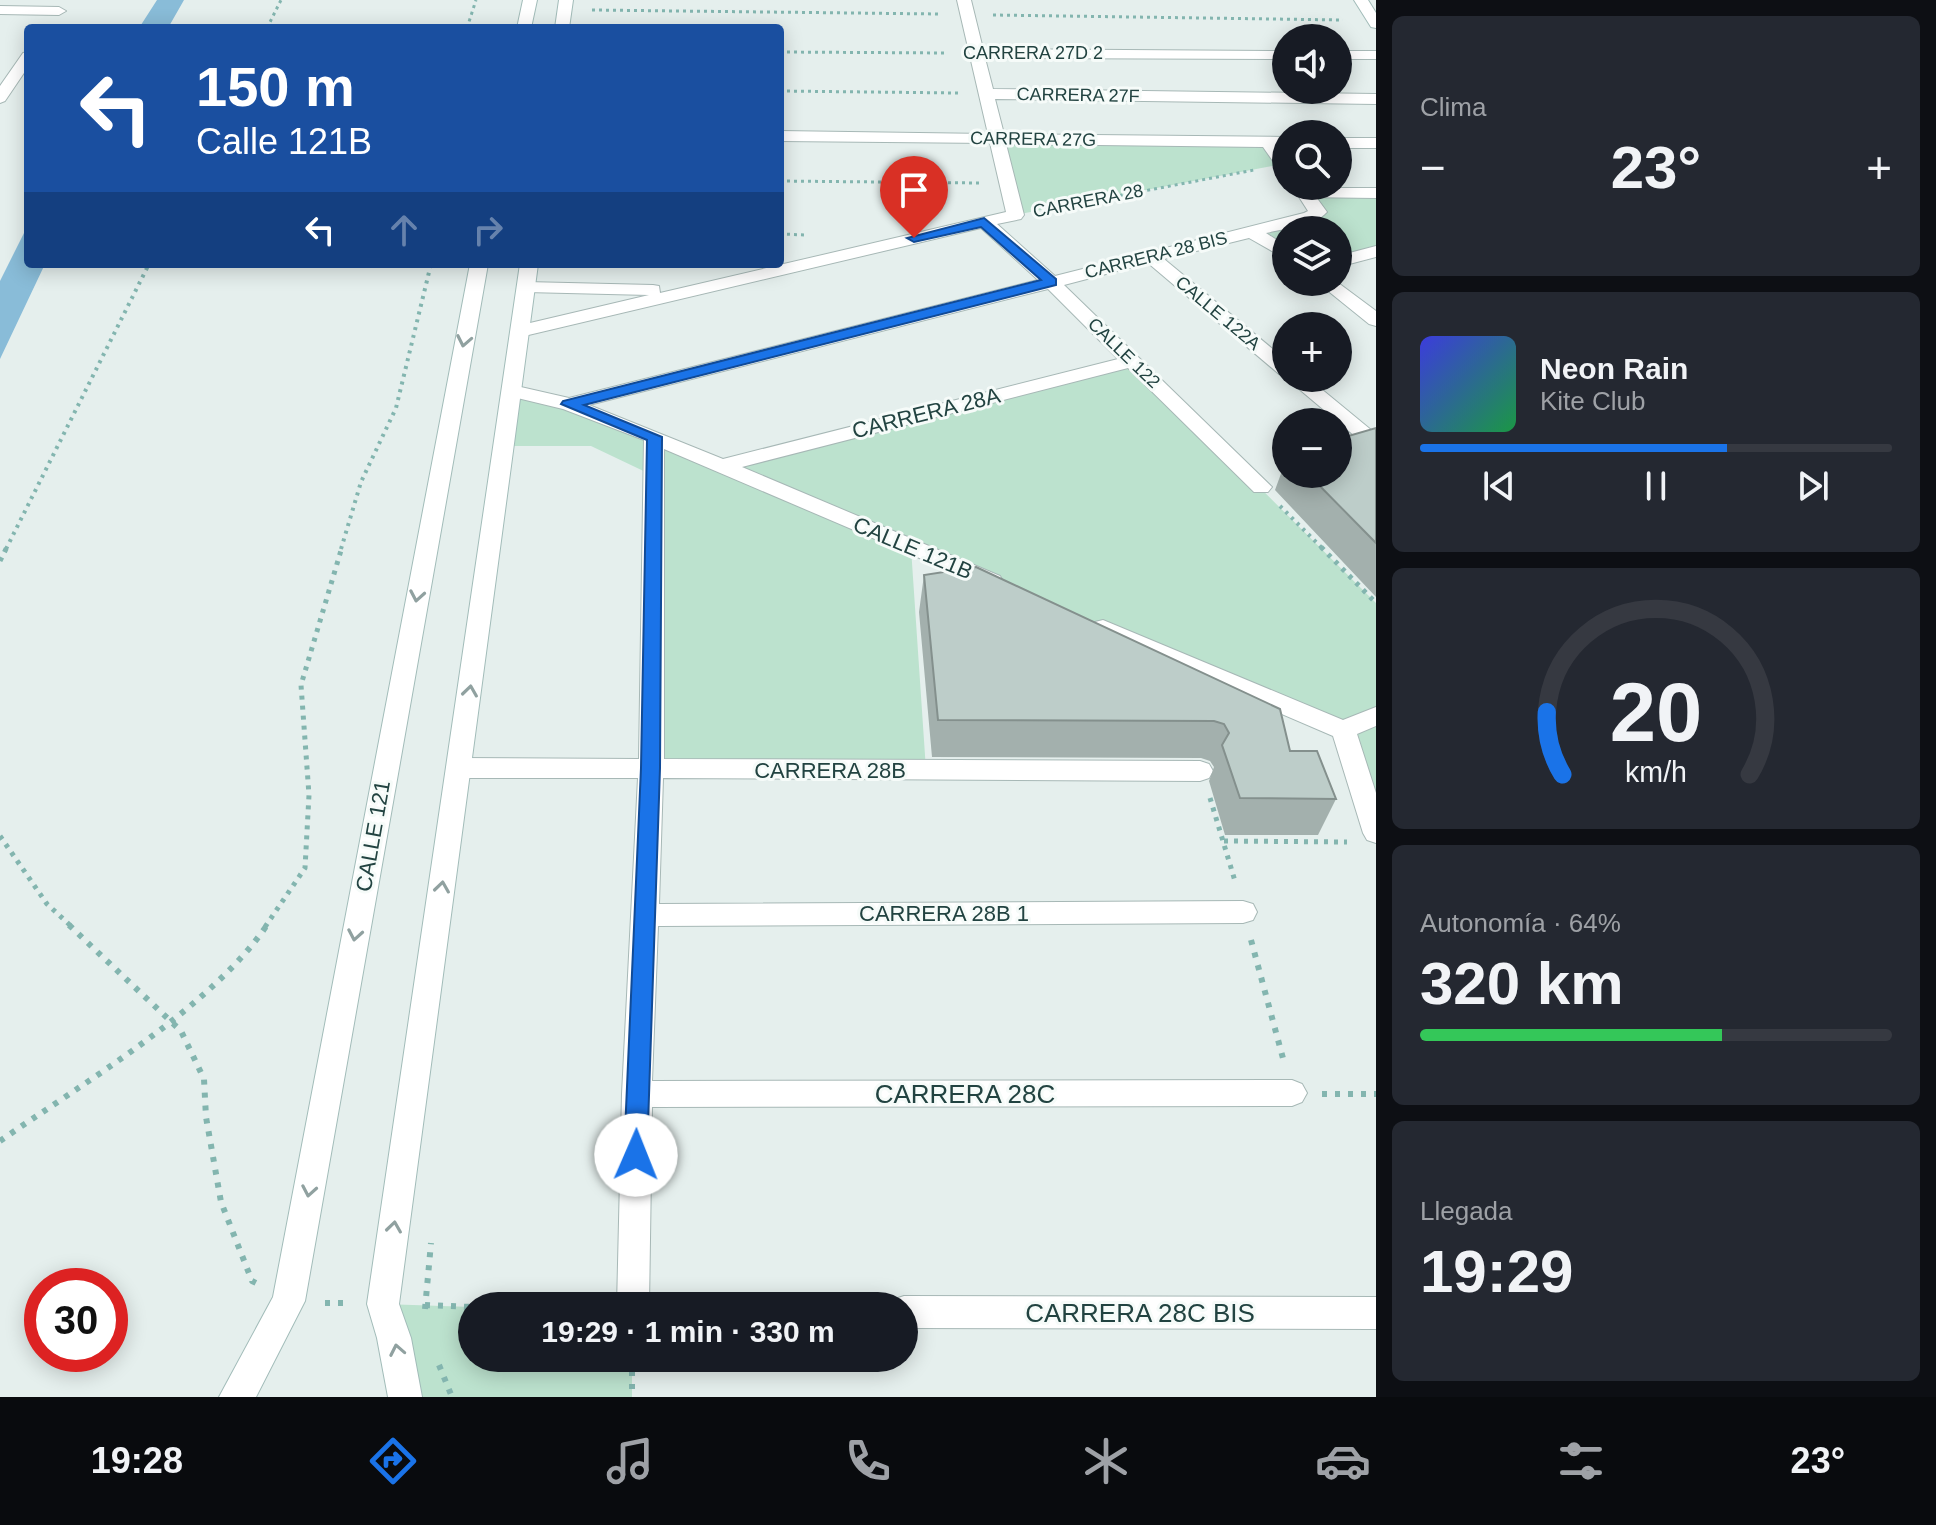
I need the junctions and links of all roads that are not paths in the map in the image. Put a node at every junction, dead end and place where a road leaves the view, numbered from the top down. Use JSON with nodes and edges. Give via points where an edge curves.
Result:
{"nodes":[{"id":1,"x":530,"y":0,"type":"edge"},
{"id":2,"x":566,"y":0,"type":"edge"},
{"id":3,"x":1361,"y":0,"type":"edge"},
{"id":4,"x":63,"y":5,"type":"edge"},
{"id":5,"x":966,"y":7,"type":"edge"},
{"id":6,"x":0,"y":10,"type":"edge"},
{"id":7,"x":1374,"y":22,"type":"edge"},
{"id":8,"x":50,"y":24,"type":"edge"},
{"id":9,"x":525,"y":24,"type":"edge"},
{"id":10,"x":563,"y":24,"type":"edge"},
{"id":11,"x":977,"y":53,"type":"junction"},
{"id":12,"x":1272,"y":55,"type":"edge"},
{"id":13,"x":1352,"y":55,"type":"edge"},
{"id":14,"x":1376,"y":55,"type":"edge"},
{"id":15,"x":24,"y":60,"type":"edge"},
{"id":16,"x":7,"y":76,"type":"edge"},
{"id":17,"x":987,"y":94,"type":"junction"},
{"id":18,"x":0,"y":98,"type":"edge"},
{"id":19,"x":1376,"y":99,"type":"edge"},
{"id":20,"x":784,"y":136,"type":"edge"},
{"id":21,"x":997,"y":139,"type":"junction"},
{"id":22,"x":1268,"y":142,"type":"junction"},
{"id":23,"x":1272,"y":142,"type":"edge"},
{"id":24,"x":1352,"y":143,"type":"edge"},
{"id":25,"x":1376,"y":143,"type":"edge"},
{"id":26,"x":1272,"y":148,"type":"edge"},
{"id":27,"x":1376,"y":193,"type":"edge"},
{"id":28,"x":1352,"y":194,"type":"edge"},
{"id":29,"x":1310,"y":200,"type":"edge"},
{"id":30,"x":984,"y":222,"type":"junction"},
{"id":31,"x":1251,"y":231,"type":"junction"},
{"id":32,"x":1272,"y":245,"type":"edge"},
{"id":33,"x":1376,"y":251,"type":"edge"},
{"id":34,"x":1150,"y":256,"type":"junction"},
{"id":35,"x":1352,"y":258,"type":"edge"},
{"id":36,"x":478,"y":268,"type":"edge"},
{"id":37,"x":528,"y":268,"type":"edge"},
{"id":38,"x":783,"y":268,"type":"edge"},
{"id":39,"x":784,"y":268,"type":"edge"},
{"id":40,"x":1051,"y":282,"type":"junction"},
{"id":41,"x":526,"y":287,"type":"junction"},
{"id":42,"x":683,"y":291,"type":"junction"},
{"id":43,"x":1344,"y":296,"type":"edge"},
{"id":44,"x":1376,"y":320,"type":"edge"},
{"id":45,"x":520,"y":331,"type":"junction"},
{"id":46,"x":1272,"y":358,"type":"edge"},
{"id":47,"x":1132,"y":361,"type":"junction"},
{"id":48,"x":512,"y":391,"type":"junction"},
{"id":49,"x":1313,"y":392,"type":"edge"},
{"id":50,"x":569,"y":404,"type":"junction"},
{"id":51,"x":654,"y":437,"type":"junction"},
{"id":52,"x":1376,"y":444,"type":"edge"},
{"id":53,"x":719,"y":466,"type":"junction"},
{"id":54,"x":1261,"y":487,"type":"road end"},
{"id":55,"x":1012,"y":589,"type":"edge"},
{"id":56,"x":1084,"y":620,"type":"edge"},
{"id":57,"x":1376,"y":716,"type":"edge"},
{"id":58,"x":1343,"y":730,"type":"junction"},
{"id":59,"x":459,"y":768,"type":"junction"},
{"id":60,"x":651,"y":768,"type":"junction"},
{"id":61,"x":1200,"y":771,"type":"road end"},
{"id":62,"x":1368,"y":838,"type":"edge"},
{"id":63,"x":1243,"y":912,"type":"road end"},
{"id":64,"x":646,"y":915,"type":"junction"},
{"id":65,"x":1292,"y":1093,"type":"road end"},
{"id":66,"x":637,"y":1094,"type":"junction"},
{"id":67,"x":633,"y":1292,"type":"edge"},
{"id":68,"x":918,"y":1312,"type":"edge"},
{"id":69,"x":1376,"y":1313,"type":"edge"},
{"id":70,"x":236,"y":1397,"type":"edge"},
{"id":71,"x":405,"y":1397,"type":"edge"}],
"edges":[{"from":1,"to":9,"type":"street"},
{"from":2,"to":10,"type":"street"},
{"from":3,"to":7,"type":"street"},
{"from":4,"to":6,"type":"street"},
{"from":4,"to":8,"type":"street"},
{"from":5,"to":11,"type":"street"},
{"from":11,"to":12,"type":"street","name":"CARRERA 27D 2"},
{"from":11,"to":17,"type":"street"},
{"from":13,"to":14,"type":"street"},
{"from":15,"to":16,"type":"street"},
{"from":16,"to":18,"type":"street"},
{"from":17,"to":19,"type":"street","name":"CARRERA 27F"},
{"from":17,"to":21,"type":"street"},
{"from":20,"to":21,"type":"street","name":"CARRERA 27G"},
{"from":21,"to":22,"type":"street","name":"CARRERA 27G"},
{"from":21,"to":30,"type":"street","name":"CARRERA 28","via":[[1015,215]]},
{"from":22,"to":23,"type":"street","name":"CARRERA 27G"},
{"from":22,"to":26,"type":"street"},
{"from":24,"to":25,"type":"street"},
{"from":27,"to":28,"type":"street"},
{"from":29,"to":31,"type":"street","name":"CARRERA 28 BIS","via":[[1318,212],[1310,217]]},
{"from":30,"to":39,"type":"street","name":"CARRERA 28"},
{"from":30,"to":40,"type":"street","name":"CALLE 122"},
{"from":31,"to":32,"type":"street"},
{"from":31,"to":34,"type":"street","name":"CARRERA 28 BIS"},
{"from":33,"to":35,"type":"street"},
{"from":34,"to":40,"type":"street","name":"CARRERA 28 BIS"},
{"from":34,"to":46,"type":"street","name":"CALLE 122A"},
{"from":36,"to":70,"type":"street","name":"CALLE 121","one_way":true,"via":[[289,1301]]},
{"from":37,"to":41,"type":"street"},
{"from":38,"to":42,"type":"street","name":"CARRERA 28"},
{"from":40,"to":47,"type":"street","name":"CALLE 122"},
{"from":40,"to":50,"type":"street","name":"CARRERA 28 BIS"},
{"from":41,"to":42,"type":"street"},
{"from":41,"to":45,"type":"street"},
{"from":42,"to":45,"type":"street","name":"CARRERA 28"},
{"from":43,"to":44,"type":"street"},
{"from":45,"to":48,"type":"street"},
{"from":47,"to":53,"type":"street","name":"CARRERA 28A"},
{"from":47,"to":54,"type":"street","name":"CALLE 122"},
{"from":48,"to":50,"type":"street","name":"CALLE 121B"},
{"from":59,"to":48,"type":"street","one_way":true},
{"from":49,"to":52,"type":"street"},
{"from":50,"to":51,"type":"street","name":"CALLE 121B"},
{"from":51,"to":53,"type":"street","name":"CALLE 121B"},
{"from":51,"to":60,"type":"street"},
{"from":53,"to":55,"type":"street","name":"CALLE 121B"},
{"from":56,"to":58,"type":"street"},
{"from":57,"to":58,"type":"street"},
{"from":58,"to":62,"type":"street"},
{"from":59,"to":60,"type":"street","name":"CARRERA 28B"},
{"from":71,"to":59,"type":"street","one_way":true,"via":[[383,1304]]},
{"from":60,"to":61,"type":"street","name":"CARRERA 28B"},
{"from":60,"to":64,"type":"street"},
{"from":63,"to":64,"type":"street","name":"CARRERA 28B 1"},
{"from":64,"to":66,"type":"street"},
{"from":65,"to":66,"type":"street","name":"CARRERA 28C"},
{"from":66,"to":67,"type":"street"},
{"from":68,"to":69,"type":"street","name":"CARRERA 28C BIS"}]}
